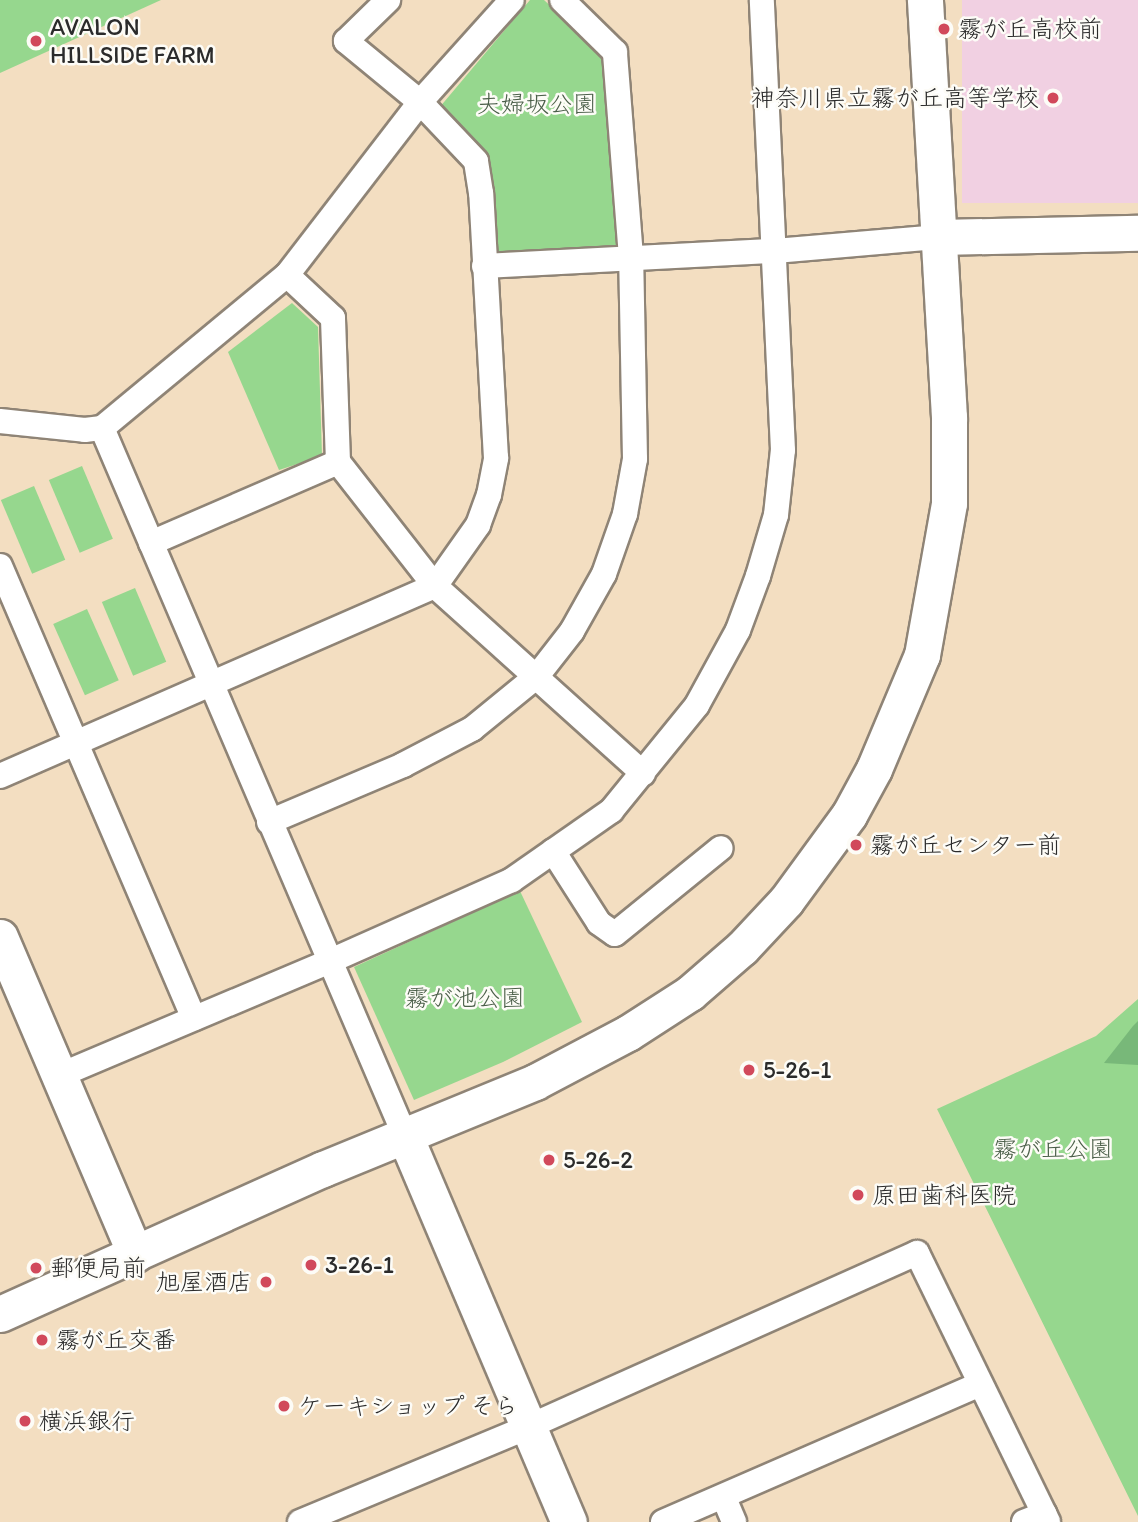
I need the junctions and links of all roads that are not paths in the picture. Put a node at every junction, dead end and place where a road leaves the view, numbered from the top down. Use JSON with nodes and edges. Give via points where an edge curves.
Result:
{"nodes":[{"id":1,"x":388,"y":0,"type":"edge"},
{"id":2,"x":512,"y":0,"type":"edge"},
{"id":3,"x":562,"y":0,"type":"edge"},
{"id":4,"x":762,"y":0,"type":"edge"},
{"id":5,"x":925,"y":0,"type":"edge"},
{"id":6,"x":419,"y":102,"type":"junction"},
{"id":7,"x":1138,"y":233,"type":"edge"},
{"id":8,"x":939,"y":237,"type":"junction"},
{"id":9,"x":775,"y":251,"type":"junction"},
{"id":10,"x":631,"y":257,"type":"junction"},
{"id":11,"x":484,"y":266,"type":"junction"},
{"id":12,"x":287,"y":275,"type":"junction"},
{"id":13,"x":0,"y":421,"type":"edge"},
{"id":14,"x":102,"y":428,"type":"junction"},
{"id":15,"x":338,"y":462,"type":"junction"},
{"id":16,"x":151,"y":543,"type":"junction"},
{"id":17,"x":0,"y":566,"type":"edge"},
{"id":18,"x":435,"y":586,"type":"junction"},
{"id":19,"x":537,"y":676,"type":"junction"},
{"id":20,"x":210,"y":685,"type":"junction"},
{"id":21,"x":75,"y":743,"type":"junction"},
{"id":22,"x":643,"y":773,"type":"junction"},
{"id":23,"x":0,"y":776,"type":"edge"},
{"id":24,"x":269,"y":822,"type":"junction"},
{"id":25,"x":721,"y":848,"type":"dead end"},
{"id":26,"x":553,"y":851,"type":"junction"},
{"id":27,"x":0,"y":937,"type":"edge"},
{"id":28,"x":328,"y":962,"type":"junction"},
{"id":29,"x":194,"y":1018,"type":"junction"},
{"id":30,"x":58,"y":1076,"type":"junction"},
{"id":31,"x":405,"y":1136,"type":"junction"},
{"id":32,"x":135,"y":1254,"type":"junction"},
{"id":33,"x":0,"y":1314,"type":"edge"},
{"id":34,"x":980,"y":1384,"type":"junction"},
{"id":35,"x":528,"y":1427,"type":"junction"},
{"id":36,"x":724,"y":1498,"type":"junction"},
{"id":37,"x":1039,"y":1519,"type":"edge"},
{"id":38,"x":300,"y":1522,"type":"edge"},
{"id":39,"x":569,"y":1522,"type":"edge"},
{"id":40,"x":663,"y":1522,"type":"edge"},
{"id":41,"x":734,"y":1522,"type":"edge"}],
"edges":[{"from":1,"to":6,"type":"street","via":[[346,41]]},
{"from":2,"to":6,"type":"street"},
{"from":3,"to":10,"type":"street","via":[[615,52]]},
{"from":4,"to":9,"type":"street"},
{"from":5,"to":8,"type":"street"},
{"from":6,"to":11,"type":"street","via":[[476,161]]},
{"from":6,"to":12,"type":"street"},
{"from":7,"to":8,"type":"street"},
{"from":8,"to":9,"type":"street"},
{"from":8,"to":31,"type":"street","via":[[949,441],[949,503],[939,570],[922,655],[874,769],[849,815],[786,901],[690,993],[628,1033],[535,1082]]},
{"from":9,"to":10,"type":"street"},
{"from":9,"to":22,"type":"street","via":[[783,450],[776,514],[738,631],[697,705]]},
{"from":10,"to":11,"type":"street"},
{"from":10,"to":19,"type":"street","via":[[635,459],[625,514],[604,574],[572,631]]},
{"from":11,"to":18,"type":"street","via":[[496,458],[478,525]]},
{"from":12,"to":14,"type":"street"},
{"from":12,"to":15,"type":"street","via":[[333,318]]},
{"from":13,"to":14,"type":"street"},
{"from":14,"to":16,"type":"street"},
{"from":15,"to":16,"type":"street"},
{"from":15,"to":18,"type":"street"},
{"from":16,"to":20,"type":"street"},
{"from":17,"to":21,"type":"street"},
{"from":18,"to":19,"type":"street"},
{"from":18,"to":20,"type":"street"},
{"from":19,"to":22,"type":"street"},
{"from":19,"to":24,"type":"street","via":[[472,729],[442,746]]},
{"from":20,"to":21,"type":"street"},
{"from":20,"to":24,"type":"street"},
{"from":21,"to":23,"type":"street"},
{"from":21,"to":29,"type":"street"},
{"from":22,"to":26,"type":"street","via":[[611,811]]},
{"from":24,"to":28,"type":"street"},
{"from":25,"to":26,"type":"street","via":[[615,934],[599,923]]},
{"from":26,"to":28,"type":"street","via":[[512,880]]},
{"from":27,"to":30,"type":"street"},
{"from":28,"to":29,"type":"street"},
{"from":28,"to":31,"type":"street"},
{"from":29,"to":30,"type":"street"},
{"from":30,"to":32,"type":"street"},
{"from":31,"to":32,"type":"street"},
{"from":31,"to":35,"type":"street"},
{"from":32,"to":33,"type":"street"},
{"from":34,"to":35,"type":"street","via":[[917,1253]]},
{"from":34,"to":36,"type":"street"},
{"from":34,"to":37,"type":"street"},
{"from":35,"to":38,"type":"street"},
{"from":35,"to":39,"type":"street"},
{"from":36,"to":40,"type":"street"},
{"from":36,"to":41,"type":"street"}]}
